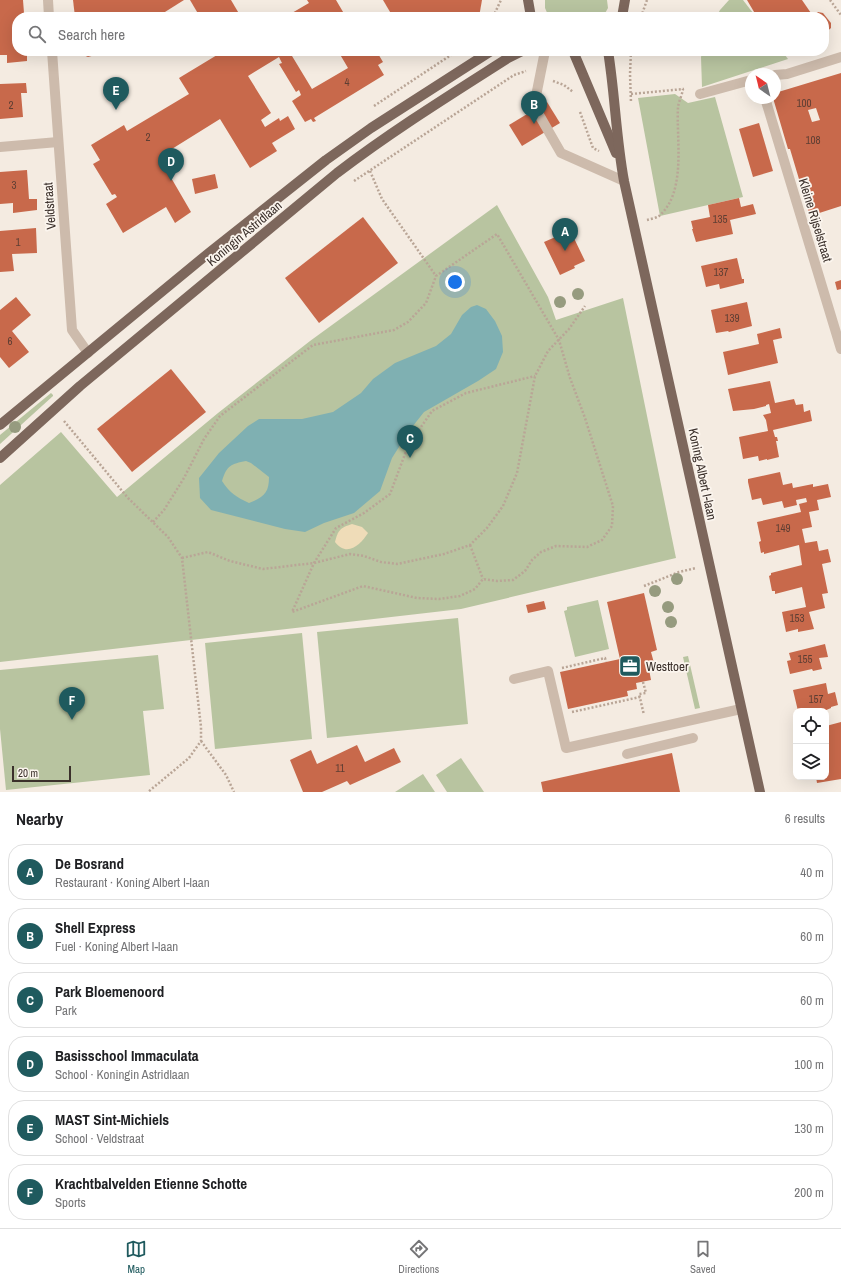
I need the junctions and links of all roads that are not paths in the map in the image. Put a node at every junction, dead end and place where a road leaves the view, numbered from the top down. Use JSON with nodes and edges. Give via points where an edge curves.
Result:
{"nodes":[{"id":1,"x":48,"y":0,"type":"edge"},
{"id":2,"x":528,"y":0,"type":"edge"},
{"id":3,"x":625,"y":0,"type":"edge"},
{"id":4,"x":49,"y":12,"type":"edge"},
{"id":5,"x":530,"y":12,"type":"edge"},
{"id":6,"x":623,"y":12,"type":"edge"},
{"id":7,"x":52,"y":56,"type":"edge"},
{"id":8,"x":483,"y":56,"type":"edge"},
{"id":9,"x":512,"y":56,"type":"edge"},
{"id":10,"x":544,"y":56,"type":"edge"},
{"id":11,"x":575,"y":56,"type":"edge"},
{"id":12,"x":609,"y":56,"type":"edge"},
{"id":13,"x":841,"y":58,"type":"edge"},
{"id":14,"x":781,"y":74,"type":"edge"},
{"id":15,"x":745,"y":82,"type":"edge"},
{"id":16,"x":700,"y":94,"type":"dead end"},
{"id":17,"x":767,"y":104,"type":"edge"},
{"id":18,"x":58,"y":142,"type":"junction"},
{"id":19,"x":0,"y":147,"type":"edge"},
{"id":20,"x":620,"y":162,"type":"junction"},
{"id":21,"x":624,"y":181,"type":"junction"},
{"id":22,"x":841,"y":350,"type":"edge"},
{"id":23,"x":88,"y":353,"type":"junction"},
{"id":24,"x":0,"y":425,"type":"edge"},
{"id":25,"x":0,"y":458,"type":"edge"},
{"id":26,"x":514,"y":679,"type":"dead end"},
{"id":27,"x":741,"y":709,"type":"junction"},
{"id":28,"x":693,"y":738,"type":"dead end"},
{"id":29,"x":627,"y":754,"type":"dead end"},
{"id":30,"x":760,"y":792,"type":"edge"}],
"edges":[{"from":1,"to":4,"type":"street"},
{"from":2,"to":5,"type":"main road"},
{"from":3,"to":6,"type":"main road"},
{"from":7,"to":18,"type":"street","name":"Veldstraat"},
{"from":8,"to":23,"type":"main road","name":"Koningin Astridlaan","via":[[341,149],[210,252]]},
{"from":9,"to":25,"type":"main road","name":"Koningin Astridlaan","via":[[364,152],[337,173],[85,382]]},
{"from":10,"to":21,"type":"street","via":[[534,106],[561,153]]},
{"from":11,"to":20,"type":"main road","name":"Koning Albert I-laan"},
{"from":12,"to":20,"type":"main road","name":"Koning Albert I-laan"},
{"from":13,"to":14,"type":"street"},
{"from":15,"to":16,"type":"street"},
{"from":17,"to":22,"type":"street","name":"Kleine Rijselstraat"},
{"from":18,"to":19,"type":"street"},
{"from":18,"to":23,"type":"street","name":"Veldstraat","via":[[72,330]]},
{"from":20,"to":21,"type":"main road","name":"Koning Albert I-laan"},
{"from":21,"to":27,"type":"main road","name":"Koning Albert I-laan"},
{"from":23,"to":24,"type":"main road","name":"Koningin Astridlaan"},
{"from":26,"to":27,"type":"street","via":[[548,671],[566,748]]},
{"from":27,"to":30,"type":"main road","name":"Koning Albert I-laan"},
{"from":28,"to":29,"type":"street"}]}
